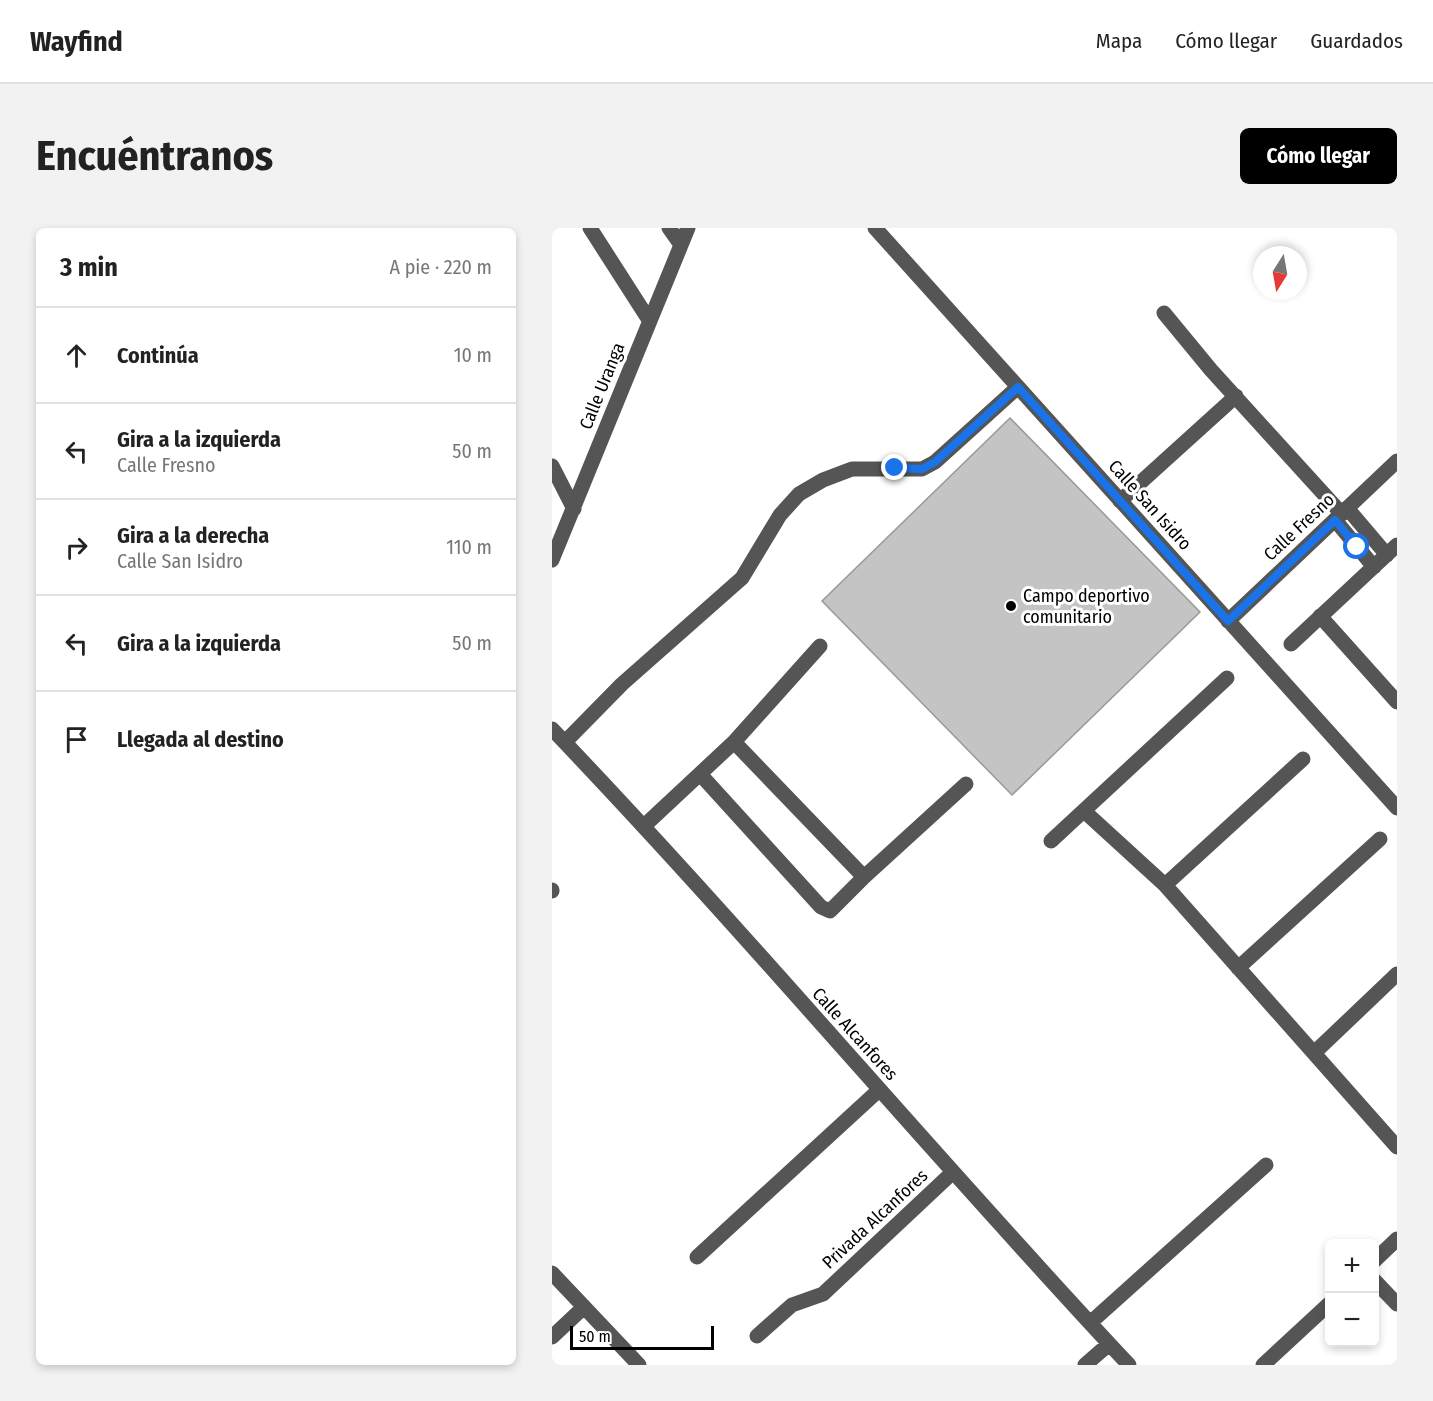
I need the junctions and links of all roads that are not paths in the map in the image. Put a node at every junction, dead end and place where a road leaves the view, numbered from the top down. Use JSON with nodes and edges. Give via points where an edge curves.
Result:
{"nodes":[{"id":1,"x":590,"y":228,"type":"edge"},
{"id":2,"x":669,"y":228,"type":"edge"},
{"id":3,"x":688,"y":228,"type":"edge"},
{"id":4,"x":881,"y":230,"type":"edge"},
{"id":5,"x":681,"y":245,"type":"junction"},
{"id":6,"x":1164,"y":313,"type":"dead end"},
{"id":7,"x":649,"y":320,"type":"junction"},
{"id":8,"x":1018,"y":387,"type":"junction"},
{"id":9,"x":1236,"y":396,"type":"junction"},
{"id":10,"x":1397,"y":461,"type":"edge"},
{"id":11,"x":552,"y":466,"type":"edge"},
{"id":12,"x":1120,"y":501,"type":"junction"},
{"id":13,"x":574,"y":509,"type":"junction"},
{"id":14,"x":1341,"y":514,"type":"junction"},
{"id":15,"x":1392,"y":550,"type":"edge"},
{"id":16,"x":552,"y":560,"type":"edge"},
{"id":17,"x":1374,"y":567,"type":"junction"},
{"id":18,"x":1320,"y":616,"type":"junction"},
{"id":19,"x":1228,"y":621,"type":"junction"},
{"id":20,"x":1291,"y":644,"type":"dead end"},
{"id":21,"x":820,"y":646,"type":"dead end"},
{"id":22,"x":1227,"y":678,"type":"dead end"},
{"id":23,"x":1397,"y":702,"type":"edge"},
{"id":24,"x":552,"y":729,"type":"edge"},
{"id":25,"x":565,"y":742,"type":"junction"},
{"id":26,"x":734,"y":742,"type":"junction"},
{"id":27,"x":1303,"y":759,"type":"dead end"},
{"id":28,"x":700,"y":774,"type":"junction"},
{"id":29,"x":966,"y":784,"type":"dead end"},
{"id":30,"x":1397,"y":808,"type":"edge"},
{"id":31,"x":1084,"y":811,"type":"junction"},
{"id":32,"x":644,"y":826,"type":"junction"},
{"id":33,"x":1380,"y":839,"type":"dead end"},
{"id":34,"x":1052,"y":840,"type":"dead end"},
{"id":35,"x":864,"y":877,"type":"junction"},
{"id":36,"x":1165,"y":885,"type":"junction"},
{"id":37,"x":1238,"y":968,"type":"junction"},
{"id":38,"x":1397,"y":974,"type":"edge"},
{"id":39,"x":1314,"y":1053,"type":"junction"},
{"id":40,"x":879,"y":1090,"type":"junction"},
{"id":41,"x":1394,"y":1137,"type":"edge"},
{"id":42,"x":1266,"y":1165,"type":"dead end"},
{"id":43,"x":953,"y":1172,"type":"junction"},
{"id":44,"x":1397,"y":1239,"type":"edge"},
{"id":45,"x":1379,"y":1256,"type":"edge"},
{"id":46,"x":697,"y":1257,"type":"dead end"},
{"id":47,"x":552,"y":1273,"type":"edge"},
{"id":48,"x":1379,"y":1285,"type":"edge"},
{"id":49,"x":1397,"y":1304,"type":"edge"},
{"id":50,"x":584,"y":1307,"type":"junction"},
{"id":51,"x":1325,"y":1307,"type":"edge"},
{"id":52,"x":1090,"y":1323,"type":"junction"},
{"id":53,"x":552,"y":1336,"type":"edge"},
{"id":54,"x":757,"y":1336,"type":"dead end"},
{"id":55,"x":1110,"y":1344,"type":"junction"},
{"id":56,"x":639,"y":1365,"type":"edge"},
{"id":57,"x":1085,"y":1365,"type":"edge"},
{"id":58,"x":1129,"y":1365,"type":"edge"},
{"id":59,"x":1263,"y":1365,"type":"edge"}],
"edges":[{"from":1,"to":7,"type":"street"},
{"from":2,"to":5,"type":"street"},
{"from":3,"to":5,"type":"street","name":"Calle Uranga"},
{"from":4,"to":8,"type":"street","name":"Calle San Isidro"},
{"from":5,"to":7,"type":"street","name":"Calle Uranga"},
{"from":6,"to":9,"type":"street"},
{"from":7,"to":13,"type":"street","name":"Calle Uranga"},
{"from":8,"to":12,"type":"street","name":"Calle San Isidro"},
{"from":8,"to":25,"type":"street","via":[[935,462],[922,469],[852,469],[799,494],[780,514],[742,578],[622,684]]},
{"from":9,"to":12,"type":"street"},
{"from":9,"to":14,"type":"street"},
{"from":10,"to":14,"type":"street","name":"Calle Fresno"},
{"from":11,"to":13,"type":"street"},
{"from":12,"to":19,"type":"street","name":"Calle San Isidro"},
{"from":13,"to":16,"type":"street","name":"Calle Uranga"},
{"from":14,"to":15,"type":"street"},
{"from":14,"to":17,"type":"street"},
{"from":14,"to":19,"type":"street","name":"Calle Fresno"},
{"from":15,"to":17,"type":"street"},
{"from":17,"to":18,"type":"street"},
{"from":18,"to":20,"type":"street"},
{"from":18,"to":23,"type":"street"},
{"from":19,"to":30,"type":"street","name":"Calle San Isidro"},
{"from":21,"to":26,"type":"street"},
{"from":22,"to":31,"type":"street"},
{"from":24,"to":25,"type":"street","name":"Calle Alcanfores"},
{"from":25,"to":32,"type":"street","name":"Calle Alcanfores"},
{"from":26,"to":28,"type":"street"},
{"from":26,"to":35,"type":"street"},
{"from":27,"to":36,"type":"street"},
{"from":28,"to":32,"type":"street"},
{"from":28,"to":35,"type":"street","via":[[821,906],[830,911]]},
{"from":29,"to":35,"type":"street"},
{"from":31,"to":34,"type":"street"},
{"from":31,"to":36,"type":"street"},
{"from":32,"to":40,"type":"street","name":"Calle Alcanfores"},
{"from":33,"to":37,"type":"street"},
{"from":36,"to":37,"type":"street"},
{"from":37,"to":39,"type":"street"},
{"from":38,"to":39,"type":"street"},
{"from":39,"to":41,"type":"street"},
{"from":40,"to":43,"type":"street","name":"Calle Alcanfores"},
{"from":40,"to":46,"type":"street"},
{"from":42,"to":52,"type":"street"},
{"from":43,"to":52,"type":"street","name":"Calle Alcanfores"},
{"from":43,"to":54,"type":"street","name":"Privada Alcanfores","via":[[823,1294],[792,1305]]},
{"from":44,"to":45,"type":"street"},
{"from":47,"to":50,"type":"street"},
{"from":48,"to":49,"type":"street"},
{"from":50,"to":53,"type":"street"},
{"from":50,"to":56,"type":"street"},
{"from":51,"to":59,"type":"street"},
{"from":52,"to":55,"type":"street","name":"Calle Alcanfores"},
{"from":55,"to":57,"type":"street"},
{"from":55,"to":58,"type":"street","name":"Calle Alcanfores"}]}
